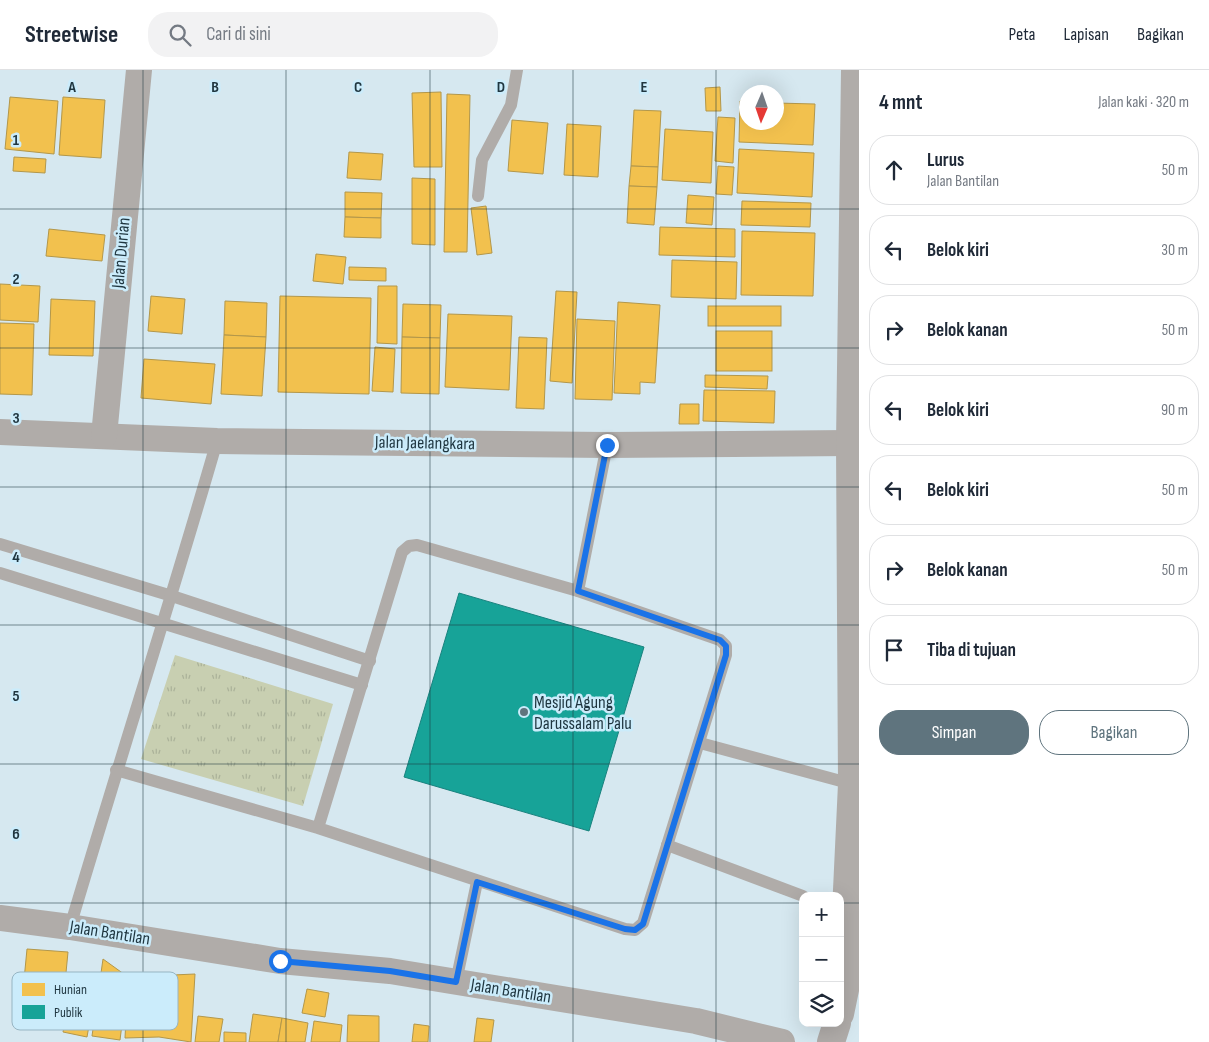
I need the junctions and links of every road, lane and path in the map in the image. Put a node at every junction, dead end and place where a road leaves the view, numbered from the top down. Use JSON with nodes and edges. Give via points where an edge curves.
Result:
{"nodes":[{"id":1,"x":139,"y":70,"type":"edge"},
{"id":2,"x":518,"y":70,"type":"edge"},
{"id":3,"x":855,"y":70,"type":"edge"},
{"id":4,"x":478,"y":196,"type":"dead end"},
{"id":5,"x":0,"y":432,"type":"edge"},
{"id":6,"x":104,"y":436,"type":"junction"},
{"id":7,"x":217,"y":441,"type":"junction"},
{"id":8,"x":850,"y":443,"type":"junction"},
{"id":9,"x":607,"y":445,"type":"junction"},
{"id":10,"x":0,"y":544,"type":"edge"},
{"id":11,"x":0,"y":573,"type":"edge"},
{"id":12,"x":578,"y":591,"type":"junction"},
{"id":13,"x":172,"y":596,"type":"junction"},
{"id":14,"x":164,"y":625,"type":"junction"},
{"id":15,"x":370,"y":661,"type":"junction"},
{"id":16,"x":855,"y":676,"type":"edge"},
{"id":17,"x":362,"y":685,"type":"junction"},
{"id":18,"x":700,"y":742,"type":"junction"},
{"id":19,"x":116,"y":770,"type":"junction"},
{"id":20,"x":856,"y":784,"type":"edge"},
{"id":21,"x":318,"y":828,"type":"junction"},
{"id":22,"x":668,"y":845,"type":"junction"},
{"id":23,"x":477,"y":882,"type":"junction"},
{"id":24,"x":799,"y":894,"type":"edge"},
{"id":25,"x":844,"y":900,"type":"edge"},
{"id":26,"x":844,"y":916,"type":"edge"},
{"id":27,"x":0,"y":918,"type":"edge"},
{"id":28,"x":70,"y":927,"type":"junction"},
{"id":29,"x":456,"y":982,"type":"junction"},
{"id":30,"x":844,"y":994,"type":"edge"},
{"id":31,"x":836,"y":1027,"type":"edge"},
{"id":32,"x":782,"y":1042,"type":"edge"},
{"id":33,"x":831,"y":1042,"type":"edge"}],
"edges":[{"from":1,"to":6,"type":"street","name":"Jalan Durian"},
{"from":2,"to":4,"type":"lane","via":[[511,105],[482,160]]},
{"from":3,"to":8,"type":"street"},
{"from":5,"to":6,"type":"street","name":"Jalan Jaelangkara"},
{"from":6,"to":7,"type":"street","name":"Jalan Jaelangkara"},
{"from":7,"to":9,"type":"street","name":"Jalan Jaelangkara"},
{"from":7,"to":13,"type":"lane"},
{"from":8,"to":9,"type":"street","name":"Jalan Jaelangkara"},
{"from":8,"to":16,"type":"street"},
{"from":9,"to":12,"type":"lane"},
{"from":10,"to":13,"type":"lane"},
{"from":11,"to":14,"type":"lane"},
{"from":12,"to":15,"type":"lane","via":[[417,545],[409,546],[402,552]]},
{"from":12,"to":18,"type":"lane","via":[[720,640],[726,646]]},
{"from":13,"to":14,"type":"lane"},
{"from":13,"to":15,"type":"lane"},
{"from":14,"to":17,"type":"lane"},
{"from":14,"to":19,"type":"lane"},
{"from":15,"to":17,"type":"lane"},
{"from":16,"to":20,"type":"street"},
{"from":17,"to":21,"type":"lane"},
{"from":18,"to":20,"type":"lane"},
{"from":18,"to":22,"type":"lane"},
{"from":19,"to":21,"type":"lane"},
{"from":19,"to":28,"type":"lane"},
{"from":20,"to":25,"type":"street"},
{"from":21,"to":23,"type":"lane"},
{"from":22,"to":23,"type":"lane","via":[[643,924],[635,930]]},
{"from":22,"to":24,"type":"lane"},
{"from":23,"to":29,"type":"lane"},
{"from":26,"to":30,"type":"street","via":[[849,947]]},
{"from":27,"to":28,"type":"street","name":"Jalan Bantilan"},
{"from":28,"to":29,"type":"street","name":"Jalan Bantilan","via":[[280,961],[390,971]]},
{"from":29,"to":32,"type":"street","name":"Jalan Bantilan","via":[[696,1021]]},
{"from":31,"to":33,"type":"street"}]}
